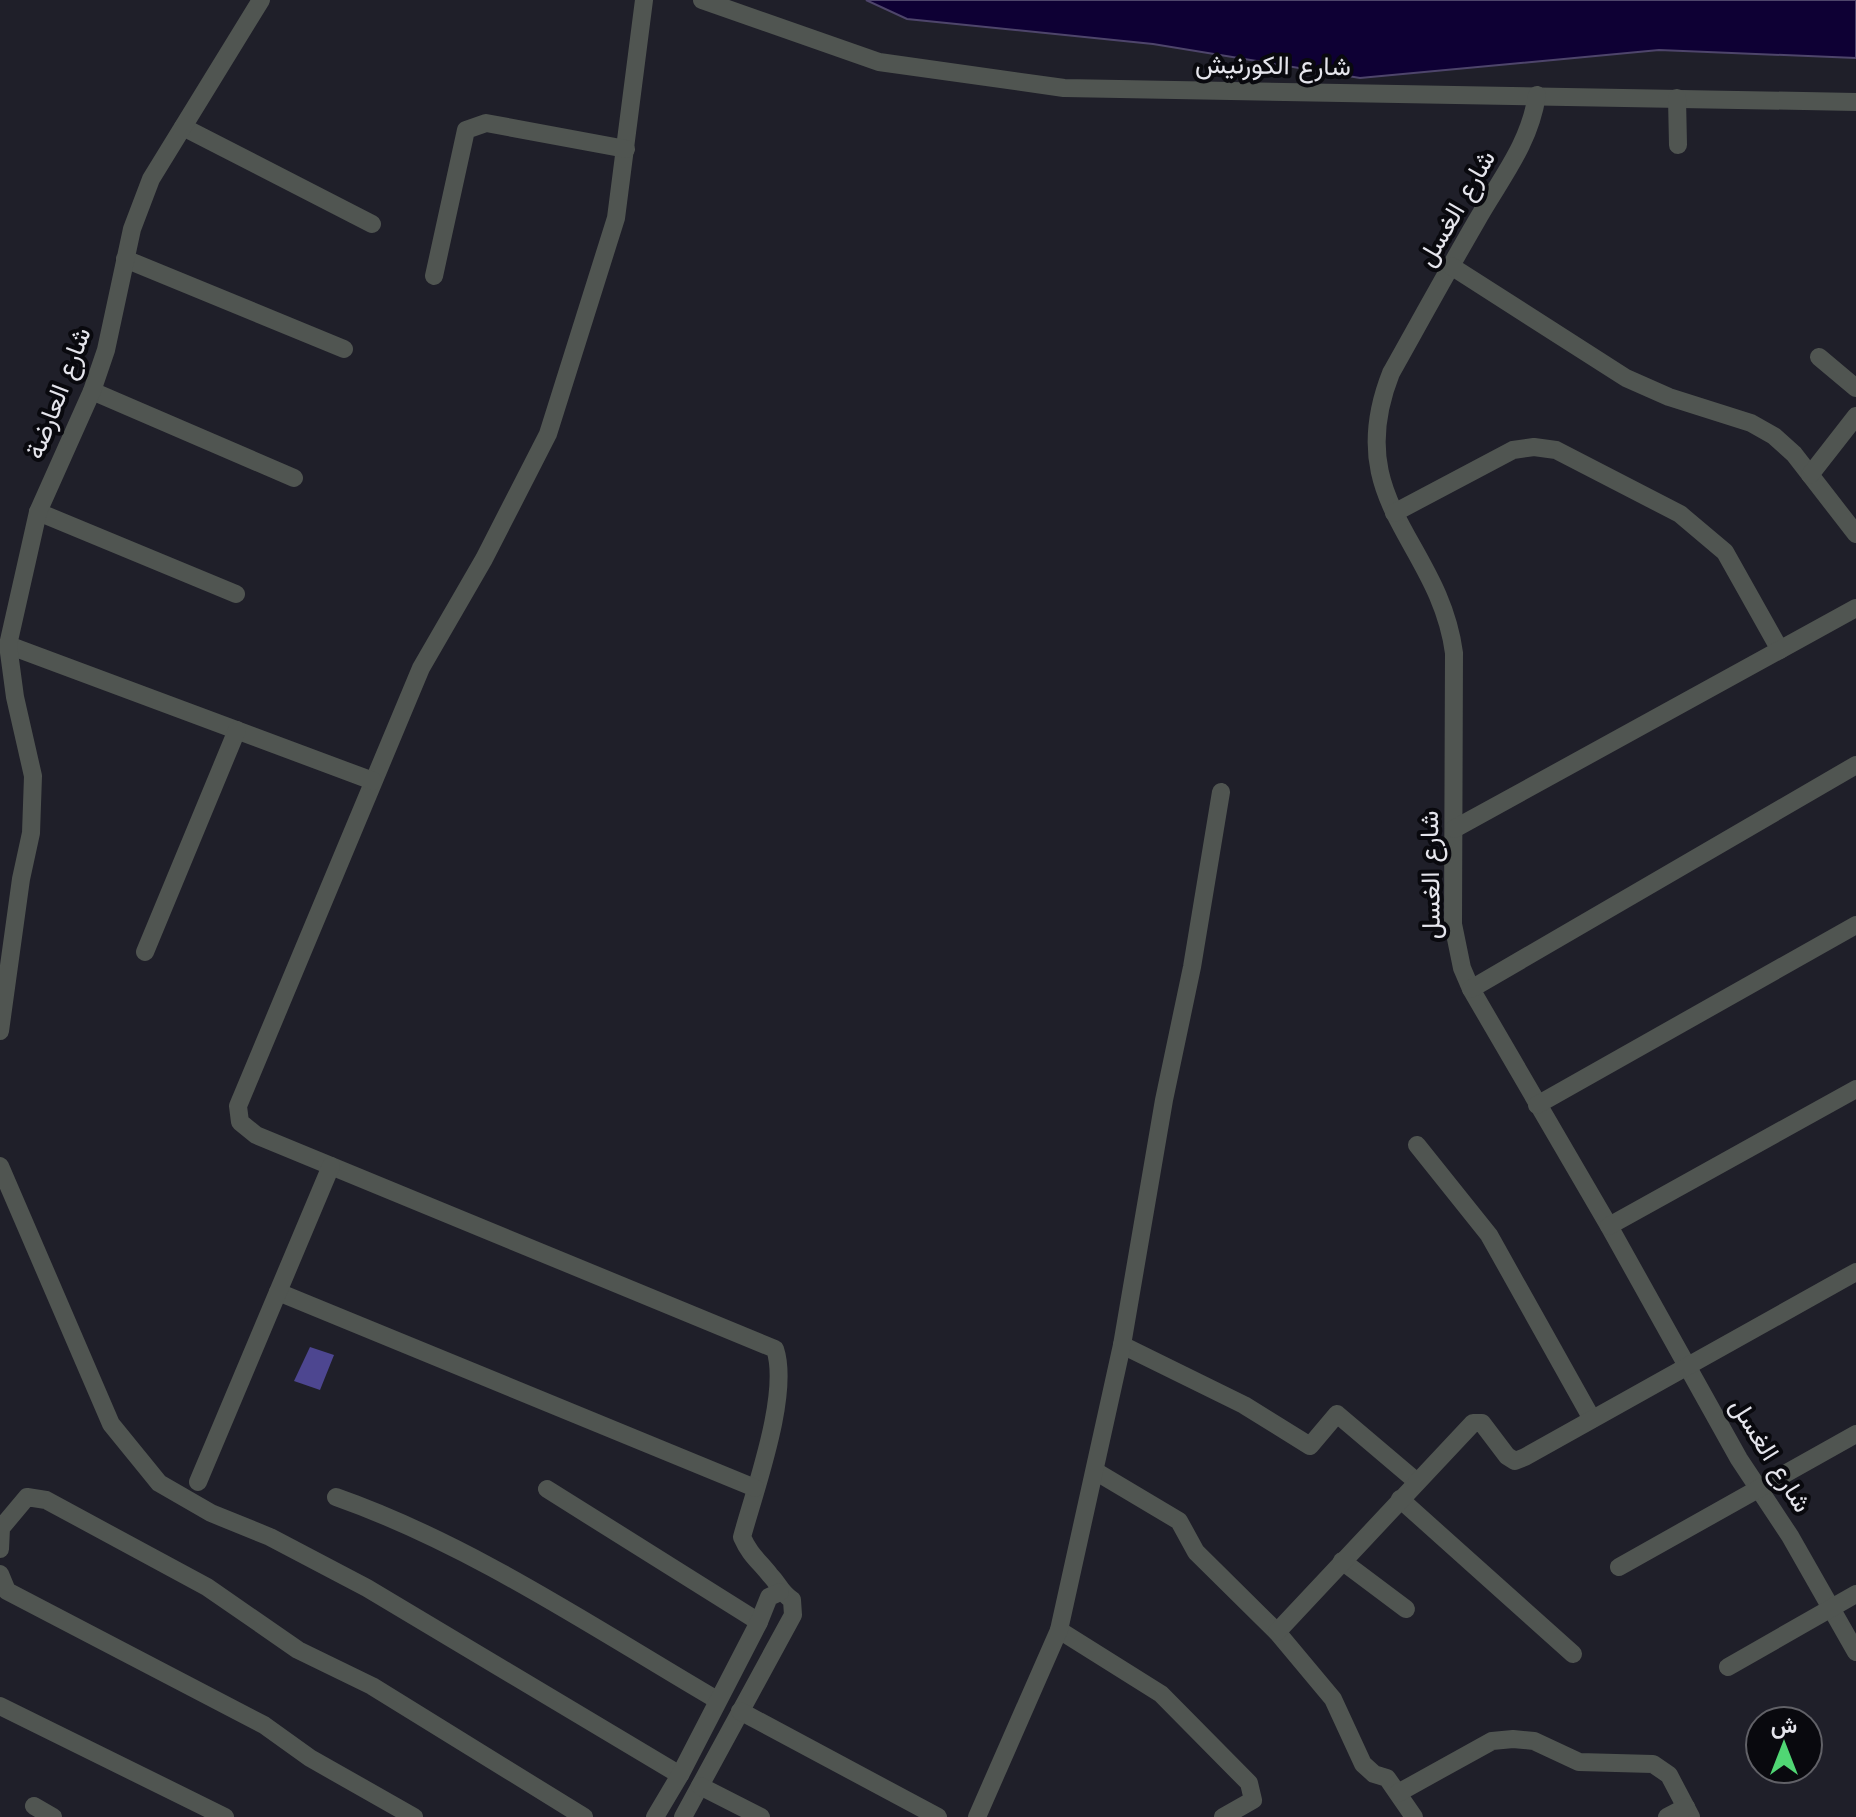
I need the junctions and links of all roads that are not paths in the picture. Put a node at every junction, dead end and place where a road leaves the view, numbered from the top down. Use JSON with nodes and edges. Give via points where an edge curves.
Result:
{"nodes":[{"id":1,"x":261,"y":0,"type":"edge"},
{"id":2,"x":644,"y":0,"type":"edge"},
{"id":3,"x":702,"y":0,"type":"edge"},
{"id":4,"x":1537,"y":95,"type":"junction"},
{"id":5,"x":1677,"y":98,"type":"junction"},
{"id":6,"x":1856,"y":102,"type":"edge"},
{"id":7,"x":183,"y":127,"type":"junction"},
{"id":8,"x":1678,"y":145,"type":"dead end"},
{"id":9,"x":626,"y":149,"type":"junction"},
{"id":10,"x":372,"y":224,"type":"dead end"},
{"id":11,"x":125,"y":259,"type":"junction"},
{"id":12,"x":1451,"y":266,"type":"junction"},
{"id":13,"x":434,"y":276,"type":"dead end"},
{"id":14,"x":344,"y":349,"type":"dead end"},
{"id":15,"x":1819,"y":357,"type":"dead end"},
{"id":16,"x":1856,"y":388,"type":"edge"},
{"id":17,"x":92,"y":391,"type":"junction"},
{"id":18,"x":1856,"y":416,"type":"edge"},
{"id":19,"x":1810,"y":475,"type":"junction"},
{"id":20,"x":294,"y":478,"type":"dead end"},
{"id":21,"x":38,"y":512,"type":"junction"},
{"id":22,"x":1394,"y":513,"type":"junction"},
{"id":23,"x":1856,"y":534,"type":"edge"},
{"id":24,"x":236,"y":594,"type":"dead end"},
{"id":25,"x":1856,"y":608,"type":"edge"},
{"id":26,"x":8,"y":645,"type":"junction"},
{"id":27,"x":1780,"y":650,"type":"junction"},
{"id":28,"x":237,"y":730,"type":"junction"},
{"id":29,"x":1856,"y":765,"type":"edge"},
{"id":30,"x":373,"y":781,"type":"junction"},
{"id":31,"x":1221,"y":792,"type":"dead end"},
{"id":32,"x":1454,"y":829,"type":"junction"},
{"id":33,"x":21,"y":879,"type":"junction"},
{"id":34,"x":0,"y":885,"type":"edge"},
{"id":35,"x":1856,"y":925,"type":"edge"},
{"id":36,"x":145,"y":952,"type":"dead end"},
{"id":37,"x":1471,"y":989,"type":"junction"},
{"id":38,"x":0,"y":1031,"type":"edge"},
{"id":39,"x":1856,"y":1089,"type":"edge"},
{"id":40,"x":1537,"y":1105,"type":"junction"},
{"id":41,"x":1417,"y":1145,"type":"dead end"},
{"id":42,"x":0,"y":1166,"type":"edge"},
{"id":43,"x":331,"y":1166,"type":"junction"},
{"id":44,"x":1609,"y":1226,"type":"junction"},
{"id":45,"x":1856,"y":1272,"type":"edge"},
{"id":46,"x":278,"y":1292,"type":"junction"},
{"id":47,"x":1122,"y":1345,"type":"junction"},
{"id":48,"x":1687,"y":1365,"type":"junction"},
{"id":49,"x":1592,"y":1419,"type":"junction"},
{"id":50,"x":1856,"y":1434,"type":"edge"},
{"id":51,"x":1095,"y":1471,"type":"junction"},
{"id":52,"x":1416,"y":1481,"type":"junction"},
{"id":53,"x":198,"y":1482,"type":"dead end"},
{"id":54,"x":755,"y":1488,"type":"junction"},
{"id":55,"x":1759,"y":1488,"type":"junction"},
{"id":56,"x":547,"y":1489,"type":"dead end"},
{"id":57,"x":336,"y":1497,"type":"dead end"},
{"id":58,"x":1400,"y":1499,"type":"junction"},
{"id":59,"x":0,"y":1549,"type":"edge"},
{"id":60,"x":1342,"y":1561,"type":"junction"},
{"id":61,"x":1619,"y":1567,"type":"dead end"},
{"id":62,"x":0,"y":1574,"type":"edge"},
{"id":63,"x":780,"y":1592,"type":"junction"},
{"id":64,"x":1856,"y":1594,"type":"edge"},
{"id":65,"x":1831,"y":1608,"type":"junction"},
{"id":66,"x":1406,"y":1609,"type":"dead end"},
{"id":67,"x":759,"y":1622,"type":"junction"},
{"id":68,"x":1059,"y":1630,"type":"junction"},
{"id":69,"x":1277,"y":1632,"type":"junction"},
{"id":70,"x":1856,"y":1652,"type":"edge"},
{"id":71,"x":1573,"y":1654,"type":"dead end"},
{"id":72,"x":1728,"y":1667,"type":"dead end"},
{"id":73,"x":717,"y":1700,"type":"junction"},
{"id":74,"x":0,"y":1706,"type":"edge"},
{"id":75,"x":740,"y":1711,"type":"junction"},
{"id":76,"x":680,"y":1775,"type":"junction"},
{"id":77,"x":700,"y":1786,"type":"junction"},
{"id":78,"x":1398,"y":1793,"type":"junction"},
{"id":79,"x":34,"y":1806,"type":"dead end"},
{"id":80,"x":1689,"y":1812,"type":"edge"},
{"id":81,"x":53,"y":1817,"type":"edge"},
{"id":82,"x":225,"y":1817,"type":"edge"},
{"id":83,"x":414,"y":1817,"type":"edge"},
{"id":84,"x":584,"y":1817,"type":"edge"},
{"id":85,"x":655,"y":1817,"type":"edge"},
{"id":86,"x":683,"y":1817,"type":"edge"},
{"id":87,"x":761,"y":1817,"type":"edge"},
{"id":88,"x":938,"y":1817,"type":"edge"},
{"id":89,"x":977,"y":1817,"type":"edge"},
{"id":90,"x":1223,"y":1817,"type":"edge"},
{"id":91,"x":1414,"y":1817,"type":"edge"},
{"id":92,"x":1667,"y":1817,"type":"edge"}],
"edges":[{"from":1,"to":7,"type":"street","name":"شارع العارضة"},
{"from":2,"to":9,"type":"street"},
{"from":3,"to":4,"type":"street","name":"شارع الكورنيش","via":[[879,62],[1064,88]]},
{"from":4,"to":5,"type":"street","name":"شارع الكورنيش"},
{"from":4,"to":12,"type":"street","name":"شارع الغسل","via":[[1525,140]]},
{"from":5,"to":6,"type":"street","name":"شارع الكورنيش"},
{"from":5,"to":8,"type":"street"},
{"from":7,"to":10,"type":"street"},
{"from":7,"to":11,"type":"street","name":"شارع العارضة","via":[[151,179]]},
{"from":9,"to":13,"type":"street","via":[[486,123],[466,130]]},
{"from":9,"to":30,"type":"street","via":[[616,218],[548,434],[421,668]]},
{"from":11,"to":14,"type":"street"},
{"from":11,"to":17,"type":"street","name":"شارع العارضة"},
{"from":12,"to":19,"type":"street","via":[[1626,378],[1774,436]]},
{"from":12,"to":22,"type":"street","name":"شارع الغسل","via":[[1380,400],[1376,458]]},
{"from":15,"to":16,"type":"street"},
{"from":17,"to":20,"type":"street"},
{"from":17,"to":21,"type":"street","name":"شارع العارضة"},
{"from":18,"to":19,"type":"street"},
{"from":19,"to":23,"type":"street"},
{"from":21,"to":24,"type":"street"},
{"from":21,"to":26,"type":"street","name":"شارع العارضة"},
{"from":22,"to":27,"type":"street","via":[[1513,450],[1556,450],[1680,514],[1725,552]]},
{"from":22,"to":32,"type":"street","name":"شارع الغسل","via":[[1441,601],[1452,635]]},
{"from":25,"to":27,"type":"street"},
{"from":26,"to":28,"type":"street"},
{"from":26,"to":33,"type":"street","name":"شارع العارضة","via":[[33,776],[31,833]]},
{"from":27,"to":32,"type":"street"},
{"from":28,"to":30,"type":"street"},
{"from":28,"to":36,"type":"street"},
{"from":29,"to":37,"type":"street"},
{"from":30,"to":43,"type":"street","via":[[238,1106],[240,1122],[256,1135]]},
{"from":31,"to":47,"type":"street"},
{"from":32,"to":37,"type":"street","name":"شارع الغسل","via":[[1453,924]]},
{"from":33,"to":34,"type":"street"},
{"from":33,"to":38,"type":"street","name":"شارع العارضة"},
{"from":35,"to":40,"type":"street"},
{"from":37,"to":40,"type":"street","name":"شارع الغسل"},
{"from":39,"to":44,"type":"street"},
{"from":40,"to":44,"type":"street","name":"شارع الغسل"},
{"from":41,"to":49,"type":"street","via":[[1489,1235]]},
{"from":42,"to":76,"type":"street","via":[[111,1424],[159,1483],[367,1588]]},
{"from":43,"to":46,"type":"street"},
{"from":43,"to":54,"type":"street","via":[[775,1349],[779,1397]]},
{"from":44,"to":48,"type":"street","name":"شارع الغسل"},
{"from":45,"to":48,"type":"street"},
{"from":46,"to":53,"type":"street"},
{"from":46,"to":54,"type":"street"},
{"from":47,"to":51,"type":"street"},
{"from":47,"to":52,"type":"street","via":[[1244,1405],[1310,1446],[1337,1414]]},
{"from":48,"to":49,"type":"street"},
{"from":48,"to":55,"type":"street","name":"شارع الغسل"},
{"from":49,"to":52,"type":"street","via":[[1515,1461],[1482,1423],[1473,1423]]},
{"from":50,"to":55,"type":"street"},
{"from":51,"to":68,"type":"street"},
{"from":51,"to":69,"type":"street","via":[[1179,1521],[1196,1552]]},
{"from":52,"to":58,"type":"street"},
{"from":54,"to":63,"type":"street","via":[[742,1537]]},
{"from":55,"to":61,"type":"street"},
{"from":55,"to":65,"type":"street","name":"شارع الغسل"},
{"from":56,"to":67,"type":"street"},
{"from":57,"to":73,"type":"street","via":[[387,1515],[479,1561]]},
{"from":58,"to":60,"type":"street"},
{"from":58,"to":71,"type":"street"},
{"from":59,"to":84,"type":"street","via":[[1,1528],[27,1497],[46,1500],[207,1587],[298,1650],[372,1686]]},
{"from":60,"to":66,"type":"street"},
{"from":60,"to":69,"type":"street"},
{"from":62,"to":83,"type":"street","via":[[7,1591],[264,1725],[310,1758]]},
{"from":63,"to":67,"type":"street","via":[[769,1597]]},
{"from":63,"to":75,"type":"street","via":[[792,1600],[793,1615]]},
{"from":64,"to":65,"type":"street"},
{"from":65,"to":70,"type":"street","name":"شارع الغسل"},
{"from":65,"to":72,"type":"street"},
{"from":67,"to":73,"type":"street"},
{"from":68,"to":89,"type":"street"},
{"from":68,"to":90,"type":"street","via":[[1161,1694],[1249,1783],[1253,1800]]},
{"from":69,"to":78,"type":"street","via":[[1333,1699],[1363,1764],[1387,1778]]},
{"from":73,"to":76,"type":"street"},
{"from":74,"to":82,"type":"street"},
{"from":75,"to":77,"type":"street"},
{"from":75,"to":88,"type":"street"},
{"from":76,"to":85,"type":"street"},
{"from":77,"to":86,"type":"street"},
{"from":77,"to":87,"type":"street"},
{"from":78,"to":80,"type":"street","via":[[1492,1741],[1513,1739],[1534,1741],[1579,1762],[1653,1764],[1669,1775]]},
{"from":78,"to":91,"type":"street"},
{"from":79,"to":81,"type":"street"},
{"from":80,"to":92,"type":"street"}]}
